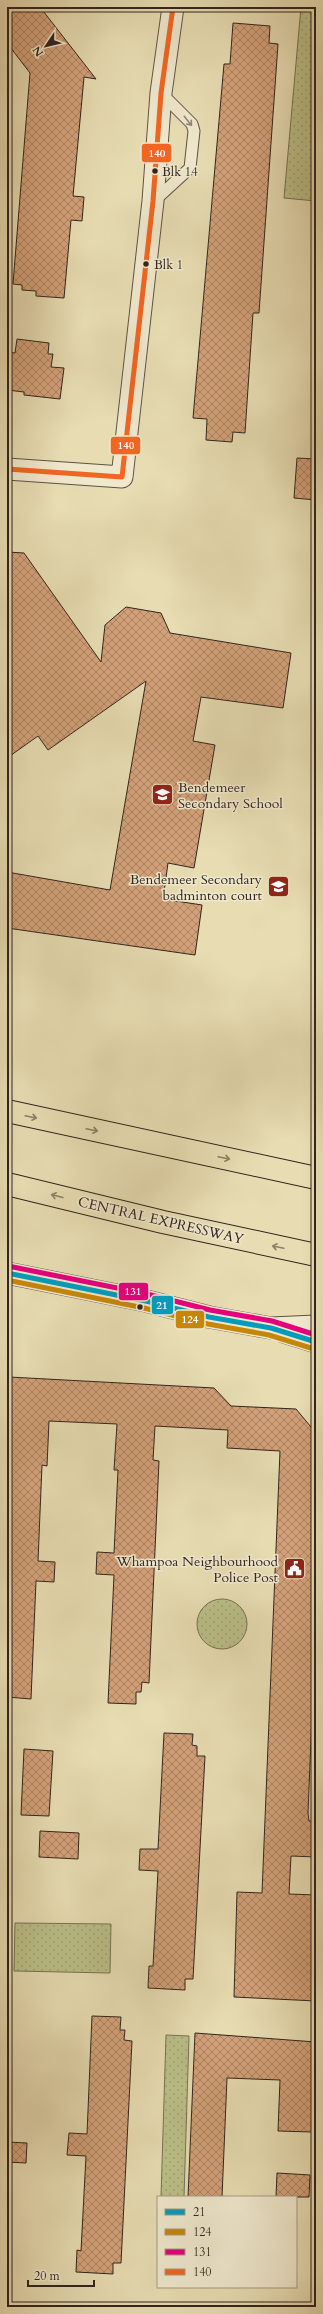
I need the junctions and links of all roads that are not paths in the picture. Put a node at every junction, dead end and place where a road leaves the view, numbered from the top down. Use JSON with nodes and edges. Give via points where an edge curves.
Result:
{"nodes":[{"id":1,"x":173,"y":7,"type":"edge"},
{"id":2,"x":161,"y":93,"type":"junction"},
{"id":3,"x":153,"y":201,"type":"junction"},
{"id":4,"x":7,"y":469,"type":"edge"},
{"id":5,"x":7,"y":1111,"type":"edge"},
{"id":6,"x":316,"y":1178,"type":"edge"},
{"id":7,"x":7,"y":1184,"type":"edge"},
{"id":8,"x":316,"y":1255,"type":"edge"},
{"id":9,"x":7,"y":1273,"type":"edge"},
{"id":10,"x":316,"y":1326,"type":"edge"},
{"id":11,"x":272,"y":1328,"type":"junction"},
{"id":12,"x":316,"y":1342,"type":"edge"}],
"edges":[{"from":1,"to":2,"type":"street"},
{"from":2,"to":3,"type":"street"},
{"from":2,"to":3,"type":"lane","one_way":true,"via":[[192,124],[194,131],[190,168]]},
{"from":3,"to":4,"type":"street","via":[[122,477]]},
{"from":5,"to":6,"type":"highway","one_way":true},
{"from":8,"to":7,"type":"highway","name":"CENTRAL EXPRESSWAY","one_way":true,"via":[[163,1222]]},
{"from":9,"to":11,"type":"street","via":[[146,1301],[209,1317]]},
{"from":10,"to":11,"type":"street"},
{"from":11,"to":12,"type":"street"}]}
